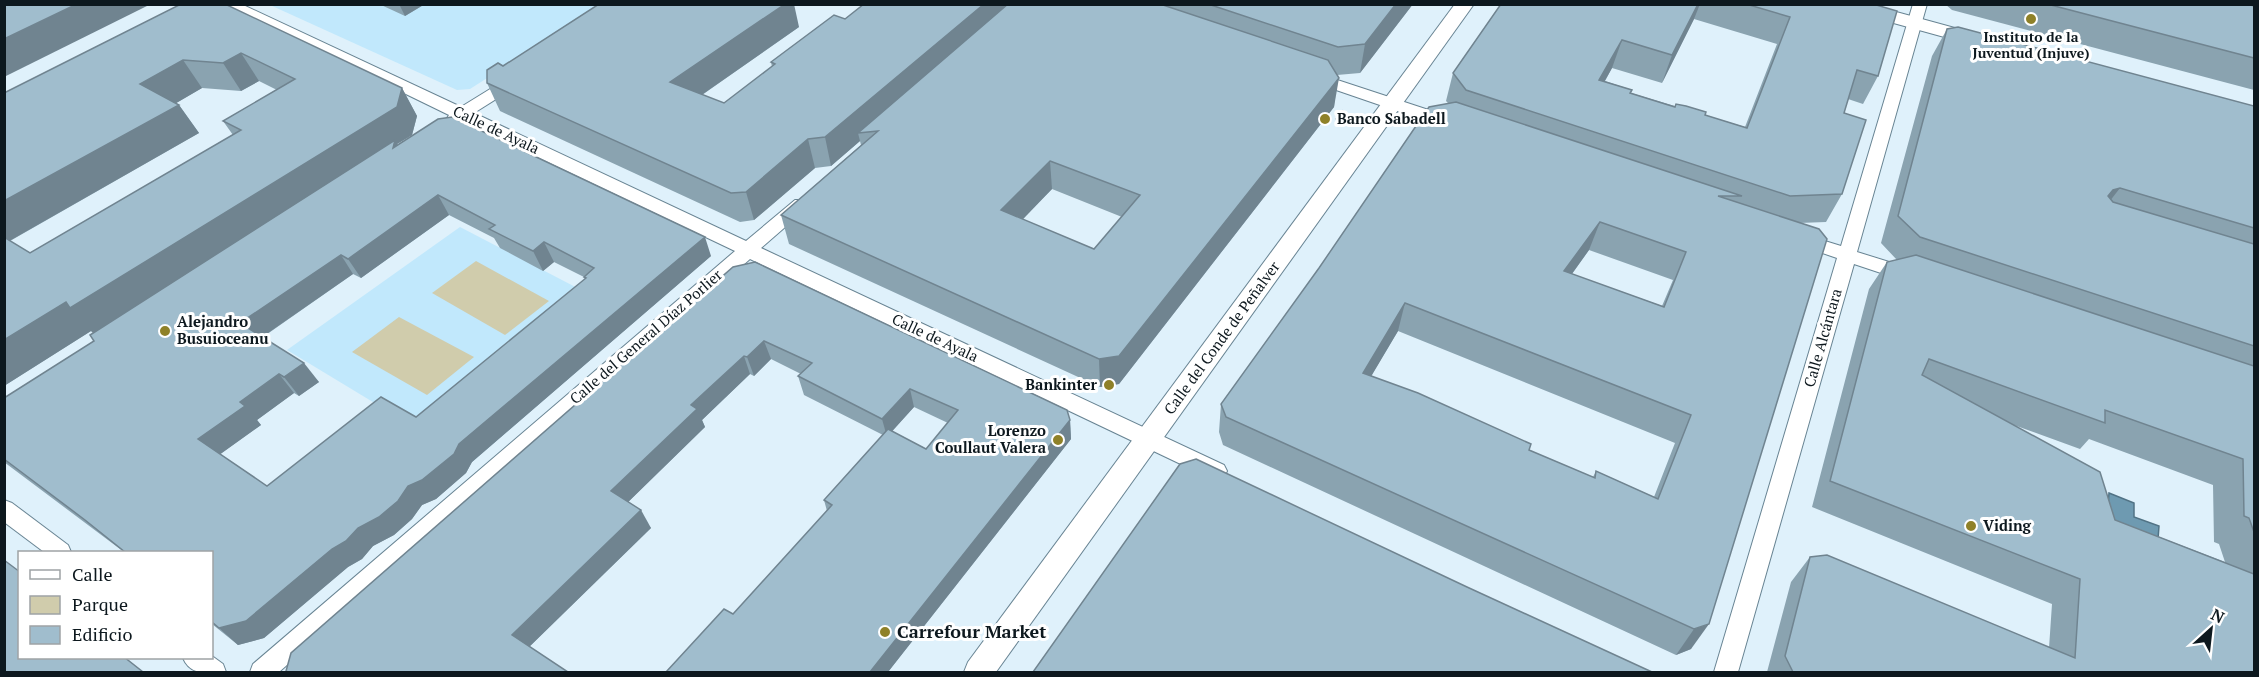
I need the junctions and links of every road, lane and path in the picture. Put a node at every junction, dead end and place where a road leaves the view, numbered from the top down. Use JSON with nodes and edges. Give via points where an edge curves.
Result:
{"nodes":[{"id":1,"x":228,"y":4,"type":"edge"},
{"id":2,"x":1465,"y":4,"type":"edge"},
{"id":3,"x":1845,"y":4,"type":"edge"},
{"id":4,"x":1917,"y":14,"type":"edge"},
{"id":5,"x":1989,"y":43,"type":"edge"},
{"id":6,"x":1294,"y":71,"type":"edge"},
{"id":7,"x":525,"y":73,"type":"edge"},
{"id":8,"x":1393,"y":104,"type":"junction"},
{"id":9,"x":1344,"y":110,"type":"dead end"},
{"id":10,"x":463,"y":114,"type":"junction"},
{"id":11,"x":1336,"y":120,"type":"dead end"},
{"id":12,"x":444,"y":125,"type":"edge"},
{"id":13,"x":1462,"y":127,"type":"edge"},
{"id":14,"x":816,"y":192,"type":"edge"},
{"id":15,"x":1781,"y":232,"type":"edge"},
{"id":16,"x":748,"y":250,"type":"junction"},
{"id":17,"x":1847,"y":255,"type":"junction"},
{"id":18,"x":1922,"y":280,"type":"edge"},
{"id":19,"x":1149,"y":439,"type":"junction"},
{"id":20,"x":1231,"y":478,"type":"edge"},
{"id":21,"x":4,"y":509,"type":"edge"},
{"id":22,"x":59,"y":551,"type":"edge"},
{"id":23,"x":198,"y":659,"type":"edge"},
{"id":24,"x":214,"y":672,"type":"edge"},
{"id":25,"x":262,"y":672,"type":"edge"},
{"id":26,"x":979,"y":672,"type":"edge"},
{"id":27,"x":1726,"y":672,"type":"edge"}],
"edges":[{"from":1,"to":10,"type":"street","name":"Calle de Ayala"},
{"from":2,"to":8,"type":"street","name":"Calle del Conde de Peñalver"},
{"from":3,"to":4,"type":"street"},
{"from":4,"to":5,"type":"street"},
{"from":4,"to":17,"type":"street","name":"Calle Alcántara"},
{"from":6,"to":8,"type":"street"},
{"from":7,"to":10,"type":"street"},
{"from":8,"to":13,"type":"street"},
{"from":8,"to":19,"type":"street","name":"Calle del Conde de Peñalver"},
{"from":9,"to":11,"type":"path"},
{"from":10,"to":12,"type":"street"},
{"from":10,"to":16,"type":"street","name":"Calle de Ayala"},
{"from":14,"to":16,"type":"street","name":"Calle del General Díaz Porlier"},
{"from":15,"to":17,"type":"street"},
{"from":16,"to":19,"type":"street","name":"Calle de Ayala"},
{"from":16,"to":25,"type":"street","name":"Calle del General Díaz Porlier"},
{"from":17,"to":18,"type":"street"},
{"from":17,"to":27,"type":"street","name":"Calle Alcántara"},
{"from":19,"to":20,"type":"street","name":"Calle de Ayala"},
{"from":19,"to":26,"type":"street","name":"Calle del Conde de Peñalver"},
{"from":21,"to":22,"type":"street"},
{"from":23,"to":24,"type":"street"}]}
